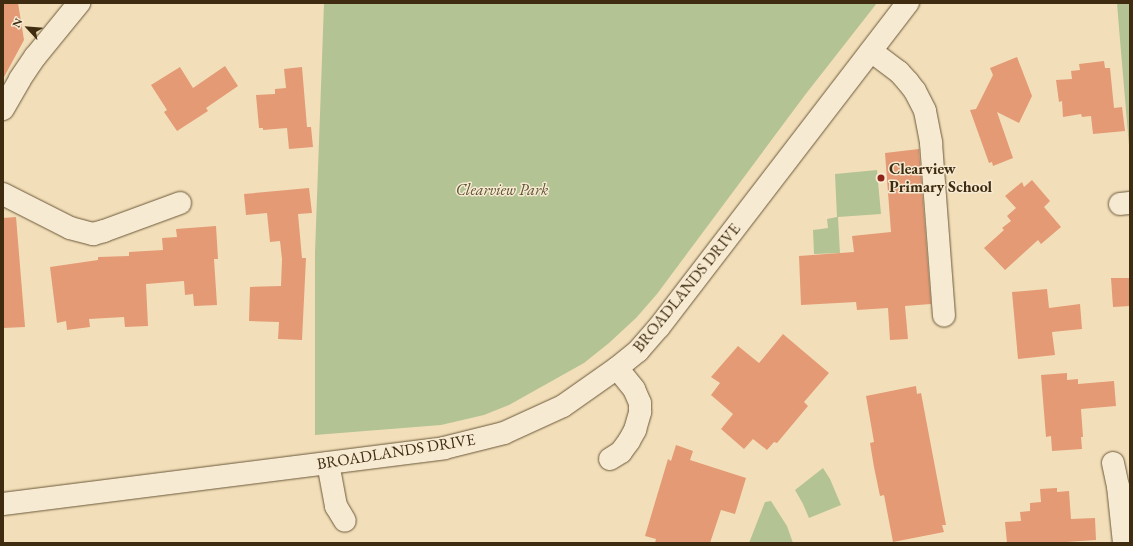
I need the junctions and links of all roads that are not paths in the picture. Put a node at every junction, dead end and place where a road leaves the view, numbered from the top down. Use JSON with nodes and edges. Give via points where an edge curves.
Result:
{"nodes":[{"id":1,"x":79,"y":3,"type":"edge"},
{"id":2,"x":908,"y":3,"type":"edge"},
{"id":3,"x":872,"y":51,"type":"junction"},
{"id":4,"x":3,"y":109,"type":"edge"},
{"id":5,"x":3,"y":194,"type":"edge"},
{"id":6,"x":180,"y":203,"type":"dead end"},
{"id":7,"x":944,"y":316,"type":"dead end"},
{"id":8,"x":617,"y":368,"type":"junction"},
{"id":9,"x":610,"y":460,"type":"dead end"},
{"id":10,"x":328,"y":463,"type":"junction"},
{"id":11,"x":1113,"y":463,"type":"dead end"},
{"id":12,"x":3,"y":504,"type":"edge"},
{"id":13,"x":345,"y":521,"type":"dead end"},
{"id":14,"x":1124,"y":543,"type":"edge"}],
"edges":[{"from":1,"to":4,"type":"street","via":[[34,57]]},
{"from":2,"to":3,"type":"street","name":"BROADLANDS DRIVE"},
{"from":3,"to":7,"type":"street","via":[[908,82],[925,111],[931,143]]},
{"from":3,"to":8,"type":"street","name":"BROADLANDS DRIVE","via":[[659,327],[638,351]]},
{"from":5,"to":6,"type":"street","via":[[70,228],[93,234]]},
{"from":8,"to":9,"type":"street","via":[[634,389],[640,403],[640,412],[636,430],[621,452]]},
{"from":8,"to":10,"type":"street","name":"BROADLANDS DRIVE","via":[[563,406],[504,433],[444,448]]},
{"from":10,"to":12,"type":"street","name":"BROADLANDS DRIVE"},
{"from":10,"to":13,"type":"street","via":[[336,506]]},
{"from":11,"to":14,"type":"street"}]}
